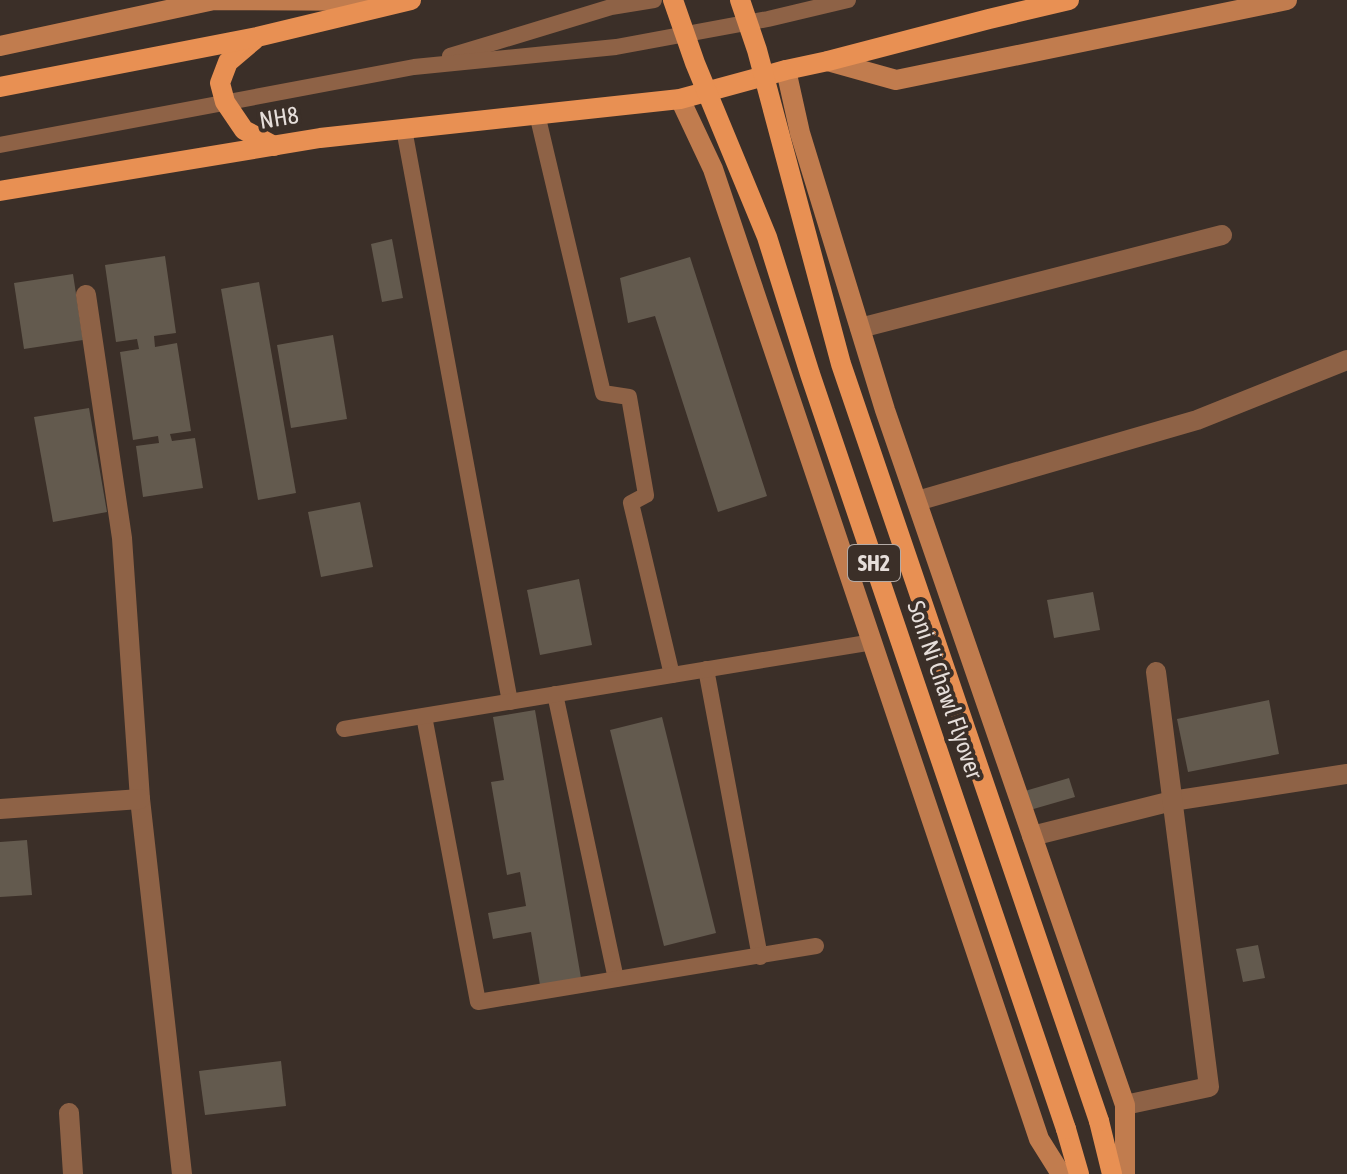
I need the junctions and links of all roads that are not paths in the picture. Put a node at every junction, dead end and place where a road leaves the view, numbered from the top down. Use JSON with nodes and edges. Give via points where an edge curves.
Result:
{"nodes":[{"id":1,"x":410,"y":0,"type":"edge"},
{"id":2,"x":654,"y":0,"type":"edge"},
{"id":3,"x":673,"y":0,"type":"edge"},
{"id":4,"x":740,"y":0,"type":"edge"},
{"id":5,"x":848,"y":0,"type":"edge"},
{"id":6,"x":1069,"y":0,"type":"edge"},
{"id":7,"x":1287,"y":0,"type":"edge"},
{"id":8,"x":257,"y":37,"type":"junction"},
{"id":9,"x":0,"y":46,"type":"edge"},
{"id":10,"x":828,"y":61,"type":"junction"},
{"id":11,"x":414,"y":67,"type":"junction"},
{"id":12,"x":786,"y":70,"type":"junction"},
{"id":13,"x":0,"y":87,"type":"edge"},
{"id":14,"x":680,"y":99,"type":"junction"},
{"id":15,"x":225,"y":102,"type":"junction"},
{"id":16,"x":537,"y":114,"type":"junction"},
{"id":17,"x":404,"y":129,"type":"junction"},
{"id":18,"x":0,"y":145,"type":"edge"},
{"id":19,"x":274,"y":146,"type":"junction"},
{"id":20,"x":0,"y":191,"type":"edge"},
{"id":21,"x":1222,"y":235,"type":"dead end"},
{"id":22,"x":86,"y":295,"type":"dead end"},
{"id":23,"x":860,"y":328,"type":"junction"},
{"id":24,"x":1347,"y":360,"type":"edge"},
{"id":25,"x":917,"y":501,"type":"junction"},
{"id":26,"x":873,"y":642,"type":"junction"},
{"id":27,"x":706,"y":669,"type":"junction"},
{"id":28,"x":1156,"y":672,"type":"dead end"},
{"id":29,"x":672,"y":675,"type":"junction"},
{"id":30,"x":555,"y":694,"type":"junction"},
{"id":31,"x":510,"y":702,"type":"junction"},
{"id":32,"x":424,"y":716,"type":"junction"},
{"id":33,"x":344,"y":729,"type":"dead end"},
{"id":34,"x":1347,"y":774,"type":"edge"},
{"id":35,"x":140,"y":799,"type":"junction"},
{"id":36,"x":1172,"y":801,"type":"junction"},
{"id":37,"x":0,"y":809,"type":"edge"},
{"id":38,"x":1032,"y":836,"type":"junction"},
{"id":39,"x":816,"y":946,"type":"dead end"},
{"id":40,"x":760,"y":957,"type":"junction"},
{"id":41,"x":616,"y":979,"type":"junction"},
{"id":42,"x":1125,"y":1105,"type":"junction"},
{"id":43,"x":69,"y":1113,"type":"dead end"},
{"id":44,"x":73,"y":1174,"type":"edge"},
{"id":45,"x":182,"y":1174,"type":"edge"},
{"id":46,"x":1061,"y":1174,"type":"edge"},
{"id":47,"x":1079,"y":1174,"type":"edge"},
{"id":48,"x":1112,"y":1174,"type":"edge"},
{"id":49,"x":1125,"y":1174,"type":"edge"}],
"edges":[{"from":1,"to":8,"type":"main road"},
{"from":1,"to":9,"type":"street","via":[[214,0]]},
{"from":2,"to":11,"type":"lane","via":[[611,7]]},
{"from":3,"to":47,"type":"main road","name":"Soni Ni Chawl Flyover","number":"SH2","bridge":true,"via":[[767,237]]},
{"from":4,"to":48,"type":"main road","name":"Soni Ni Chawl Flyover","number":"SH2","bridge":true,"via":[[841,364],[1099,1121]]},
{"from":5,"to":11,"type":"lane","via":[[616,47]]},
{"from":6,"to":10,"type":"main road","name":"NH8"},
{"from":7,"to":10,"type":"street","via":[[896,80]]},
{"from":8,"to":13,"type":"main road"},
{"from":8,"to":15,"type":"main road","via":[[228,62],[220,83]]},
{"from":10,"to":12,"type":"main road","name":"NH8"},
{"from":11,"to":15,"type":"lane"},
{"from":12,"to":14,"type":"main road","name":"NH8"},
{"from":12,"to":23,"type":"street"},
{"from":14,"to":16,"type":"main road","name":"NH8"},
{"from":14,"to":26,"type":"street","via":[[713,169]]},
{"from":15,"to":18,"type":"lane"},
{"from":15,"to":19,"type":"main road","via":[[244,130]]},
{"from":16,"to":17,"type":"main road","name":"NH8"},
{"from":16,"to":29,"type":"lane","via":[[603,393],[629,397],[646,495],[631,503]]},
{"from":17,"to":19,"type":"main road","name":"NH8"},
{"from":17,"to":31,"type":"lane"},
{"from":19,"to":20,"type":"main road","name":"NH8"},
{"from":21,"to":23,"type":"street"},
{"from":22,"to":35,"type":"street","via":[[122,538]]},
{"from":23,"to":25,"type":"street"},
{"from":24,"to":25,"type":"street","via":[[1197,420]]},
{"from":25,"to":38,"type":"street"},
{"from":26,"to":27,"type":"lane"},
{"from":26,"to":46,"type":"street","via":[[1039,1139]]},
{"from":27,"to":29,"type":"lane"},
{"from":27,"to":40,"type":"lane"},
{"from":28,"to":36,"type":"street"},
{"from":29,"to":30,"type":"lane"},
{"from":30,"to":31,"type":"lane"},
{"from":30,"to":41,"type":"lane"},
{"from":31,"to":32,"type":"lane"},
{"from":32,"to":33,"type":"lane"},
{"from":32,"to":41,"type":"lane","via":[[478,1002]]},
{"from":34,"to":36,"type":"street"},
{"from":35,"to":37,"type":"street"},
{"from":35,"to":45,"type":"street"},
{"from":36,"to":38,"type":"street"},
{"from":36,"to":42,"type":"street","via":[[1209,1087]]},
{"from":38,"to":42,"type":"street"},
{"from":39,"to":40,"type":"lane"},
{"from":40,"to":41,"type":"lane"},
{"from":42,"to":49,"type":"street"},
{"from":43,"to":44,"type":"street"}]}
